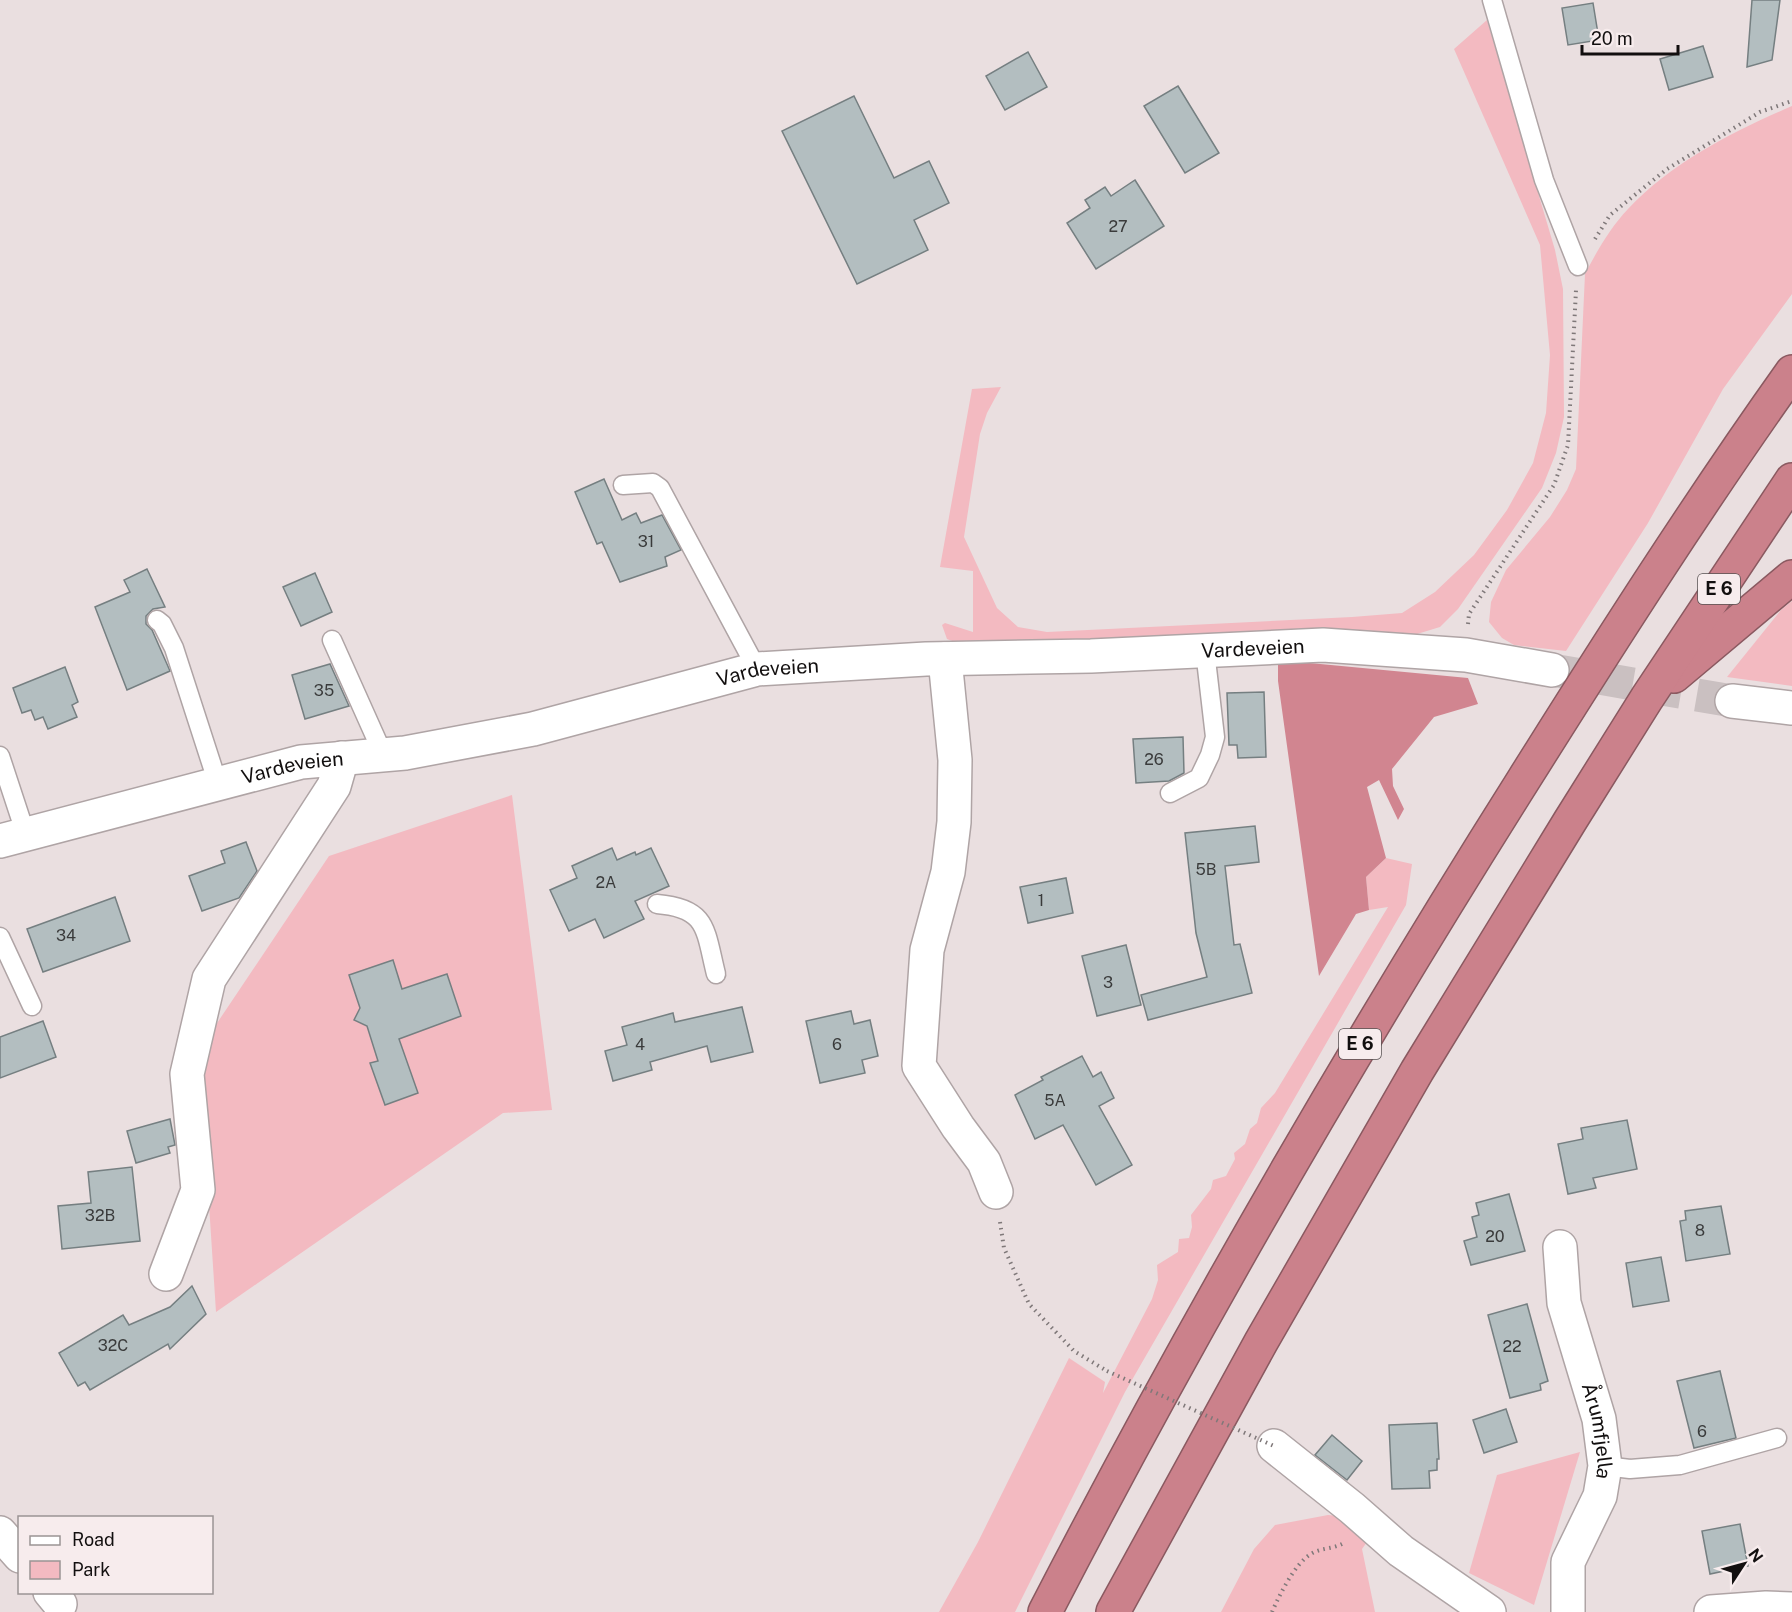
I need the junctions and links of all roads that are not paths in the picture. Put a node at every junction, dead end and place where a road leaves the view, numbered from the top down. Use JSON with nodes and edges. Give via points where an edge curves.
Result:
{"nodes":[{"id":1,"x":1492,"y":0,"type":"edge"},
{"id":2,"x":1578,"y":267,"type":"road end"},
{"id":3,"x":1792,"y":372,"type":"edge"},
{"id":4,"x":1792,"y":480,"type":"edge"},
{"id":5,"x":623,"y":485,"type":"dead end"},
{"id":6,"x":1792,"y":577,"type":"edge"},
{"id":7,"x":157,"y":620,"type":"dead end"},
{"id":8,"x":332,"y":640,"type":"dead end"},
{"id":9,"x":1205,"y":651,"type":"junction"},
{"id":10,"x":945,"y":659,"type":"junction"},
{"id":11,"x":757,"y":669,"type":"junction"},
{"id":12,"x":1552,"y":670,"type":"tunnel mouth"},
{"id":13,"x":1647,"y":698,"type":"junction"},
{"id":14,"x":1732,"y":701,"type":"tunnel mouth"},
{"id":15,"x":1792,"y":708,"type":"edge"},
{"id":16,"x":383,"y":754,"type":"junction"},
{"id":17,"x":0,"y":756,"type":"edge"},
{"id":18,"x":342,"y":758,"type":"junction"},
{"id":19,"x":218,"y":784,"type":"junction"},
{"id":20,"x":1170,"y":793,"type":"dead end"},
{"id":21,"x":13,"y":838,"type":"edge"},
{"id":22,"x":657,"y":904,"type":"dead end"},
{"id":23,"x":0,"y":937,"type":"edge"},
{"id":24,"x":716,"y":974,"type":"dead end"},
{"id":25,"x":32,"y":1006,"type":"dead end"},
{"id":26,"x":996,"y":1192,"type":"road end"},
{"id":27,"x":1560,"y":1246,"type":"dead end"},
{"id":28,"x":166,"y":1274,"type":"dead end"},
{"id":29,"x":1777,"y":1438,"type":"dead end"},
{"id":30,"x":1274,"y":1446,"type":"road end"},
{"id":31,"x":1605,"y":1466,"type":"junction"},
{"id":32,"x":0,"y":1533,"type":"edge"},
{"id":33,"x":18,"y":1554,"type":"edge"},
{"id":34,"x":1792,"y":1609,"type":"edge"},
{"id":35,"x":1046,"y":1612,"type":"edge"},
{"id":36,"x":1113,"y":1612,"type":"edge"},
{"id":37,"x":1489,"y":1612,"type":"edge"},
{"id":38,"x":1568,"y":1612,"type":"edge"},
{"id":39,"x":1711,"y":1612,"type":"edge"}],
"edges":[{"from":1,"to":2,"type":"lane","via":[[1544,180]]},
{"from":3,"to":35,"type":"highway","number":"E 6","via":[[1574,698],[1364,1038],[1205,1315]]},
{"from":4,"to":13,"type":"highway","number":"E 6"},
{"from":5,"to":11,"type":"lane","via":[[653,483],[660,488]]},
{"from":6,"to":13,"type":"highway","number":"E 6"},
{"from":7,"to":19,"type":"lane","via":[[174,648]]},
{"from":8,"to":16,"type":"lane"},
{"from":9,"to":10,"type":"street","name":"Vardeveien"},
{"from":9,"to":12,"type":"street","name":"Vardeveien","via":[[1323,645],[1466,655]]},
{"from":9,"to":20,"type":"lane","via":[[1215,737],[1199,778]]},
{"from":10,"to":11,"type":"street","name":"Vardeveien"},
{"from":10,"to":26,"type":"street","via":[[955,759],[954,822],[948,872],[927,950],[919,1066],[984,1162]]},
{"from":11,"to":16,"type":"street","name":"Vardeveien","via":[[533,729]]},
{"from":13,"to":36,"type":"highway","number":"E 6","via":[[1336,1208]]},
{"from":14,"to":15,"type":"street"},
{"from":16,"to":18,"type":"street","name":"Vardeveien"},
{"from":17,"to":21,"type":"lane"},
{"from":18,"to":19,"type":"street","name":"Vardeveien","via":[[301,762]]},
{"from":18,"to":28,"type":"street","via":[[334,786],[209,979],[187,1074],[198,1190]]},
{"from":19,"to":21,"type":"street","name":"Vardeveien"},
{"from":22,"to":24,"type":"lane","via":[[678,906],[699,918]]},
{"from":23,"to":25,"type":"lane"},
{"from":27,"to":31,"type":"street","name":"Årumfjella","via":[[1564,1303],[1599,1419]]},
{"from":29,"to":31,"type":"lane","via":[[1680,1465],[1630,1469]]},
{"from":30,"to":37,"type":"street","via":[[1401,1551]]},
{"from":31,"to":38,"type":"street","name":"Årumfjella","via":[[1600,1496],[1568,1562]]},
{"from":32,"to":33,"type":"street"},
{"from":34,"to":39,"type":"street"}]}
